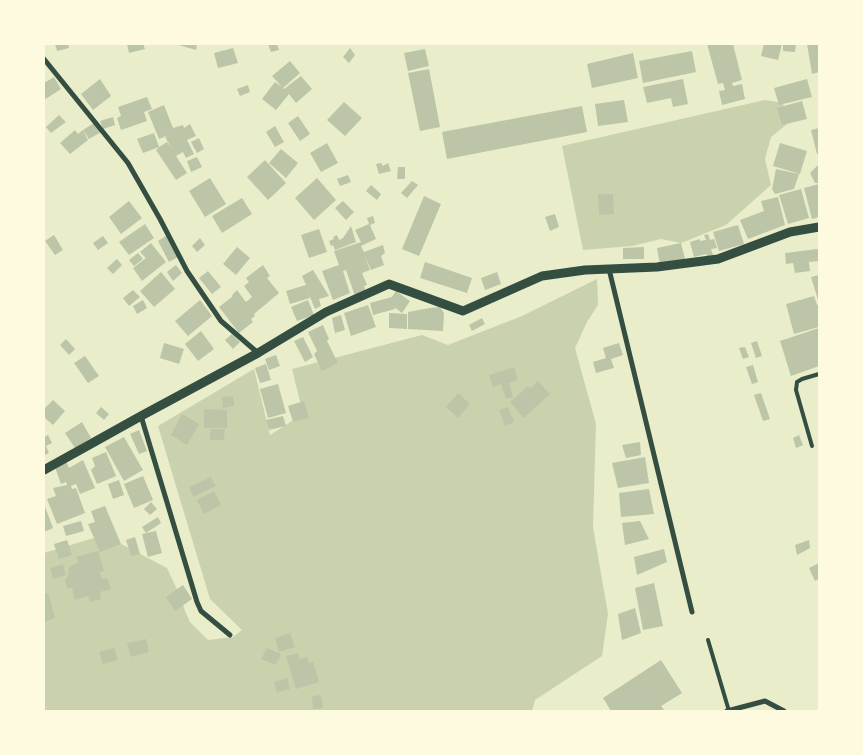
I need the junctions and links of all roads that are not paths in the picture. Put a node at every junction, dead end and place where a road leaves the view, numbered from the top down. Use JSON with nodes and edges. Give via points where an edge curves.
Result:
{"nodes":[{"id":1,"x":44,"y":59,"type":"edge"},
{"id":2,"x":819,"y":228,"type":"edge"},
{"id":3,"x":609,"y":269,"type":"junction"},
{"id":4,"x":258,"y":353,"type":"junction"},
{"id":5,"x":819,"y":374,"type":"edge"},
{"id":6,"x":141,"y":416,"type":"junction"},
{"id":7,"x":812,"y":446,"type":"dead end"},
{"id":8,"x":44,"y":470,"type":"edge"},
{"id":9,"x":692,"y":612,"type":"dead end"},
{"id":10,"x":230,"y":636,"type":"dead end"},
{"id":11,"x":708,"y":640,"type":"dead end"},
{"id":12,"x":728,"y":711,"type":"edge"},
{"id":13,"x":784,"y":711,"type":"edge"}],
"edges":[{"from":1,"to":4,"type":"street","via":[[128,163],[187,271],[221,320]]},
{"from":2,"to":3,"type":"street","via":[[790,232],[718,259]]},
{"from":3,"to":4,"type":"street","via":[[542,276],[463,310],[389,284],[326,312]]},
{"from":3,"to":9,"type":"street"},
{"from":4,"to":6,"type":"street"},
{"from":5,"to":7,"type":"lane","via":[[797,382],[796,390]]},
{"from":6,"to":8,"type":"street"},
{"from":6,"to":10,"type":"street","via":[[197,602],[201,611]]},
{"from":11,"to":12,"type":"lane"},
{"from":12,"to":13,"type":"street","via":[[765,701]]}]}
